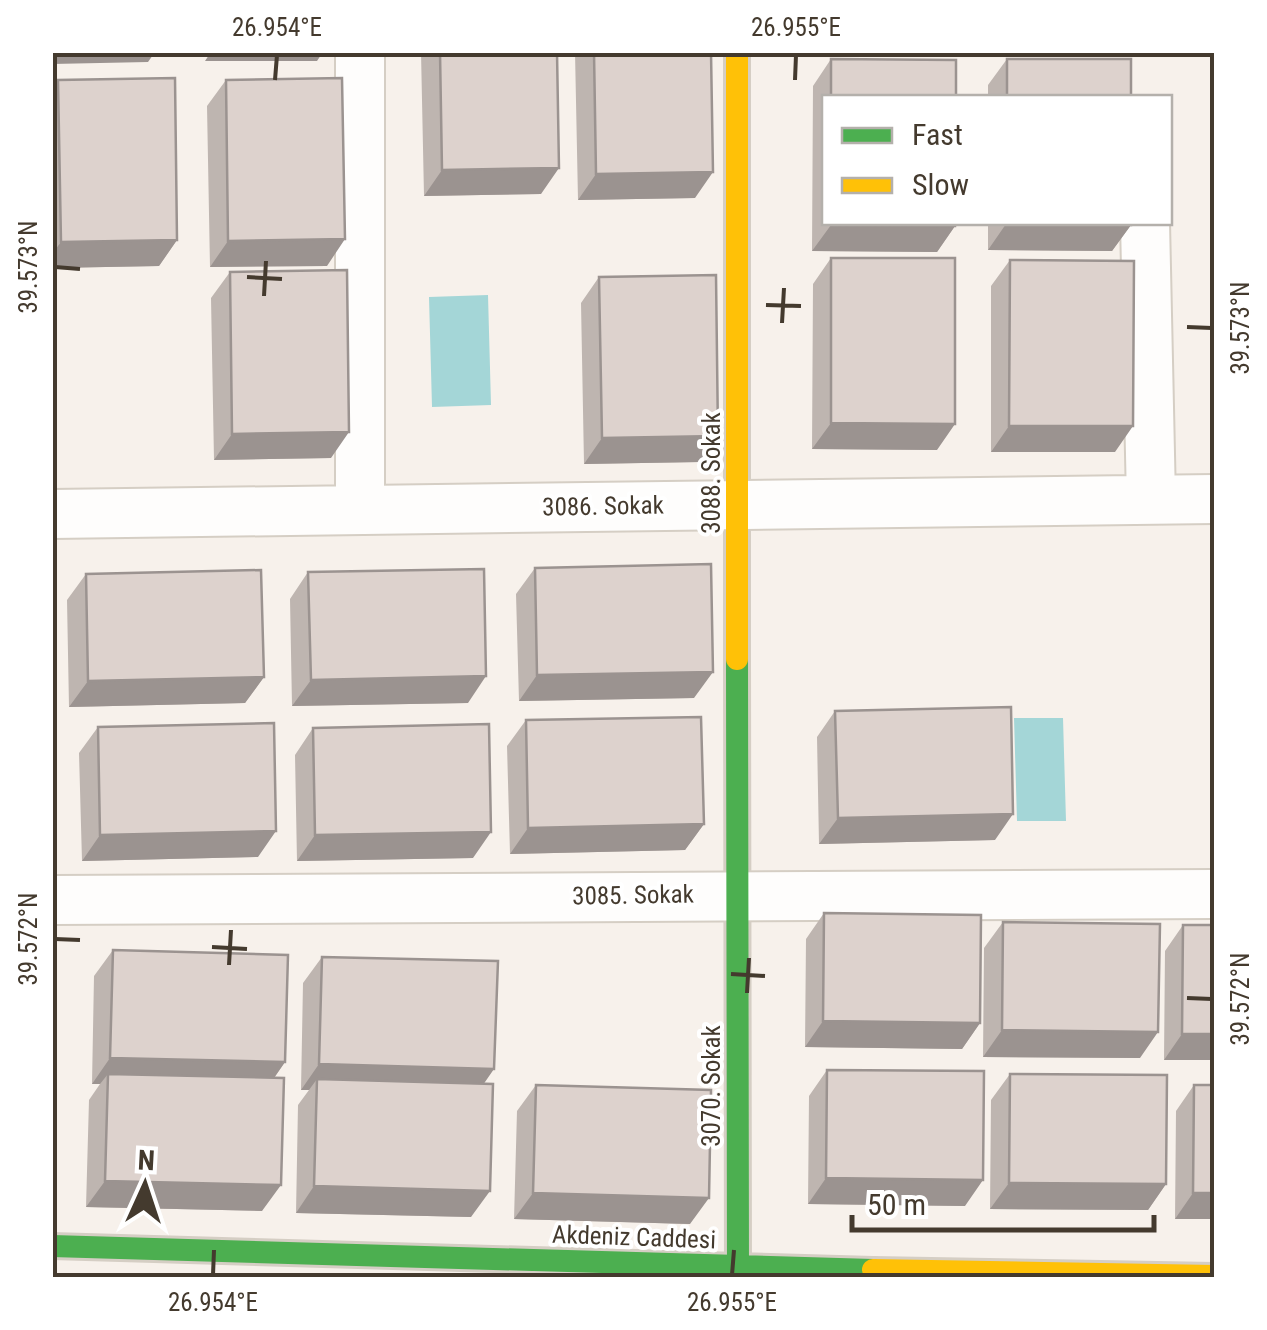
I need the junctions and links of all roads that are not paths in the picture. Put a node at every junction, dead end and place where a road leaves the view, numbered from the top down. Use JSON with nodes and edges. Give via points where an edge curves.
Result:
{"nodes":[{"id":1,"x":360,"y":52,"type":"edge"},
{"id":2,"x":737,"y":52,"type":"edge"},
{"id":3,"x":1145,"y":225,"type":"edge"},
{"id":4,"x":1214,"y":499,"type":"edge"},
{"id":5,"x":1151,"y":500,"type":"junction"},
{"id":6,"x":739,"y":504,"type":"junction"},
{"id":7,"x":360,"y":510,"type":"junction"},
{"id":8,"x":52,"y":514,"type":"edge"},
{"id":9,"x":739,"y":894,"type":"junction"},
{"id":10,"x":1214,"y":894,"type":"edge"},
{"id":11,"x":52,"y":900,"type":"edge"},
{"id":12,"x":52,"y":1246,"type":"edge"},
{"id":13,"x":738,"y":1273,"type":"edge"},
{"id":14,"x":1134,"y":1276,"type":"edge"},
{"id":15,"x":1214,"y":1276,"type":"edge"}],
"edges":[{"from":1,"to":7,"type":"street"},
{"from":2,"to":6,"type":"street","name":"3088. Sokak"},
{"from":3,"to":5,"type":"street"},
{"from":4,"to":5,"type":"street","name":"3086. Sokak"},
{"from":5,"to":6,"type":"street","name":"3086. Sokak"},
{"from":6,"to":7,"type":"street","name":"3086. Sokak"},
{"from":6,"to":9,"type":"street","name":"3088. Sokak"},
{"from":7,"to":8,"type":"street","name":"3086. Sokak"},
{"from":9,"to":10,"type":"street","name":"3085. Sokak"},
{"from":9,"to":11,"type":"street","name":"3085. Sokak"},
{"from":9,"to":13,"type":"street","name":"3070. Sokak"},
{"from":12,"to":13,"type":"street","name":"Akdeniz Caddesi"},
{"from":13,"to":14,"type":"street","name":"Akdeniz Caddesi"},
{"from":14,"to":15,"type":"street","name":"Akdeniz Caddesi"}]}
